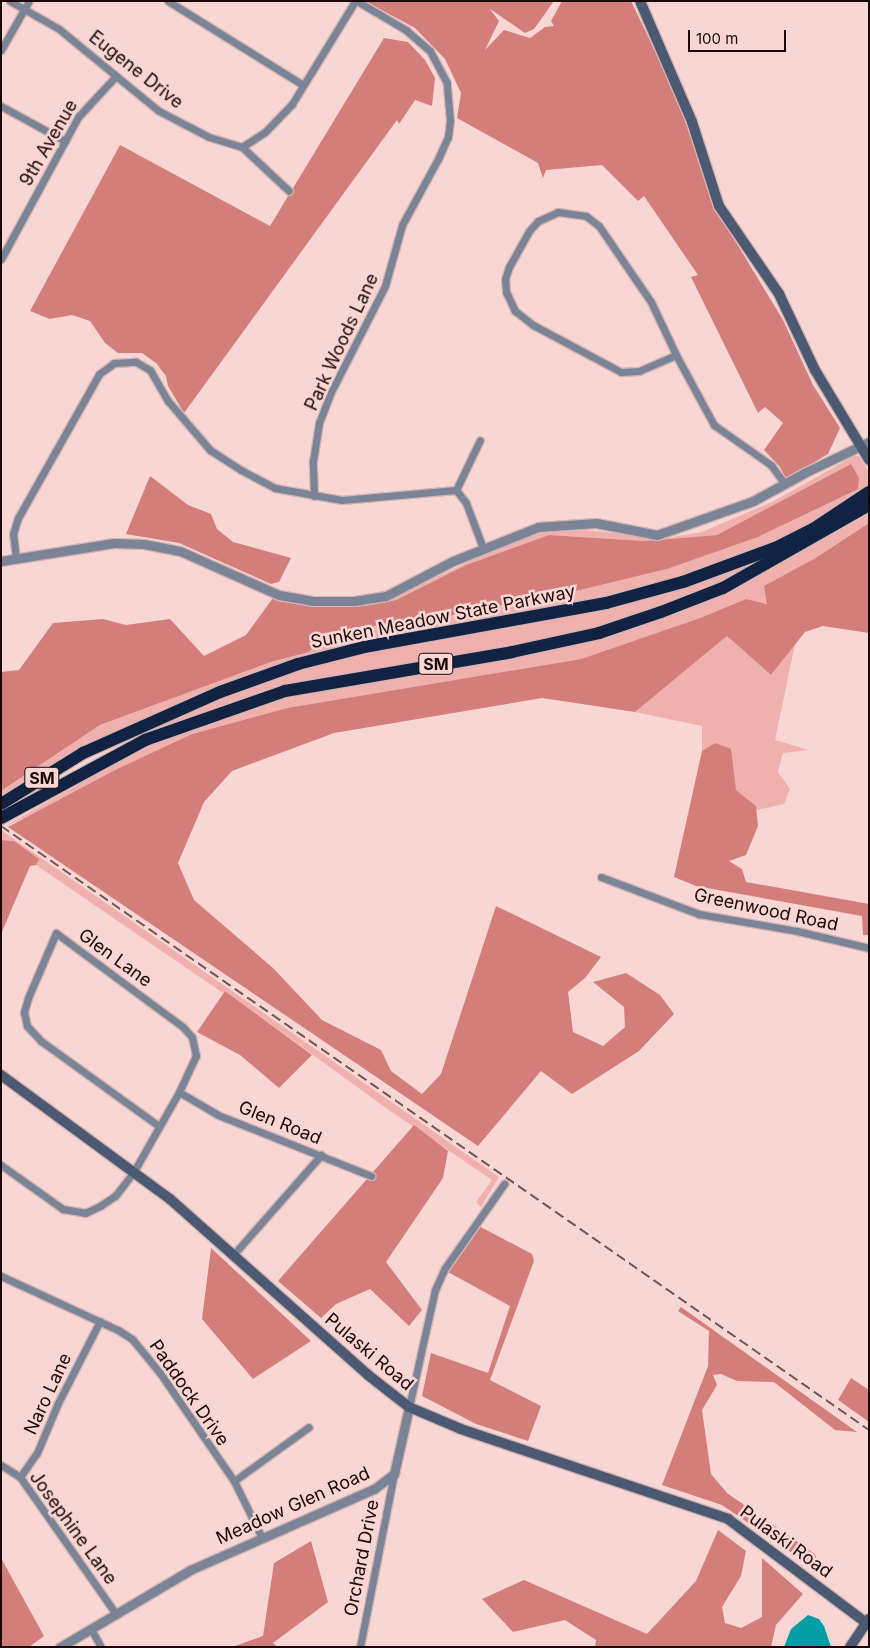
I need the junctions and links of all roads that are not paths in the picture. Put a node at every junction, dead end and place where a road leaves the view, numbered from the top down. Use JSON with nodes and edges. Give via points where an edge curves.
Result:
{"nodes":[{"id":1,"x":10,"y":1,"type":"edge"},
{"id":2,"x":29,"y":1,"type":"edge"},
{"id":3,"x":168,"y":1,"type":"edge"},
{"id":4,"x":356,"y":1,"type":"edge"},
{"id":5,"x":643,"y":2,"type":"edge"},
{"id":6,"x":24,"y":10,"type":"junction"},
{"id":7,"x":1,"y":50,"type":"edge"},
{"id":8,"x":116,"y":76,"type":"junction"},
{"id":9,"x":303,"y":85,"type":"junction"},
{"id":10,"x":1,"y":106,"type":"edge"},
{"id":11,"x":65,"y":141,"type":"junction"},
{"id":12,"x":242,"y":147,"type":"junction"},
{"id":13,"x":289,"y":191,"type":"dead end"},
{"id":14,"x":1,"y":258,"type":"edge"},
{"id":15,"x":676,"y":355,"type":"junction"},
{"id":16,"x":480,"y":440,"type":"dead end"},
{"id":17,"x":865,"y":444,"type":"edge"},
{"id":18,"x":869,"y":460,"type":"edge"},
{"id":19,"x":785,"y":484,"type":"junction"},
{"id":20,"x":456,"y":490,"type":"junction"},
{"id":21,"x":869,"y":492,"type":"edge"},
{"id":22,"x":314,"y":496,"type":"junction"},
{"id":23,"x":869,"y":505,"type":"edge"},
{"id":24,"x":483,"y":548,"type":"junction"},
{"id":25,"x":16,"y":558,"type":"junction"},
{"id":26,"x":1,"y":561,"type":"edge"},
{"id":27,"x":26,"y":802,"type":"junction"},
{"id":28,"x":1,"y":804,"type":"edge"},
{"id":29,"x":1,"y":818,"type":"edge"},
{"id":30,"x":1,"y":824,"type":"edge"},
{"id":31,"x":601,"y":877,"type":"dead end"},
{"id":32,"x":869,"y":948,"type":"edge"},
{"id":33,"x":1,"y":1075,"type":"edge"},
{"id":34,"x":179,"y":1092,"type":"junction"},
{"id":35,"x":159,"y":1126,"type":"junction"},
{"id":36,"x":321,"y":1155,"type":"junction"},
{"id":37,"x":1,"y":1165,"type":"edge"},
{"id":38,"x":133,"y":1172,"type":"junction"},
{"id":39,"x":371,"y":1176,"type":"dead end"},
{"id":40,"x":504,"y":1184,"type":"dead end"},
{"id":41,"x":234,"y":1254,"type":"junction"},
{"id":42,"x":1,"y":1276,"type":"edge"},
{"id":43,"x":100,"y":1321,"type":"junction"},
{"id":44,"x":409,"y":1407,"type":"junction"},
{"id":45,"x":309,"y":1427,"type":"dead end"},
{"id":46,"x":1,"y":1465,"type":"edge"},
{"id":47,"x":394,"y":1474,"type":"junction"},
{"id":48,"x":20,"y":1477,"type":"junction"},
{"id":49,"x":234,"y":1481,"type":"junction"},
{"id":50,"x":262,"y":1538,"type":"junction"},
{"id":51,"x":116,"y":1614,"type":"junction"},
{"id":52,"x":868,"y":1622,"type":"edge"},
{"id":53,"x":91,"y":1629,"type":"junction"},
{"id":54,"x":60,"y":1647,"type":"edge"},
{"id":55,"x":101,"y":1647,"type":"edge"},
{"id":56,"x":360,"y":1647,"type":"edge"},
{"id":57,"x":850,"y":1647,"type":"edge"}],
"edges":[{"from":1,"to":6,"type":"street","name":"Eugene Drive"},
{"from":2,"to":6,"type":"street"},
{"from":3,"to":9,"type":"street"},
{"from":4,"to":9,"type":"street"},
{"from":4,"to":22,"type":"street","name":"Park Woods Lane","via":[[418,39],[441,69],[449,94],[448,137],[402,225],[385,286],[328,400],[316,442]]},
{"from":5,"to":17,"type":"main road","via":[[692,122],[720,206],[779,294],[815,370]]},
{"from":6,"to":7,"type":"street"},
{"from":6,"to":8,"type":"street","name":"Eugene Drive","via":[[59,29]]},
{"from":8,"to":11,"type":"street","name":"9th Avenue","via":[[88,103]]},
{"from":8,"to":12,"type":"street","name":"Eugene Drive","via":[[159,111],[184,126]]},
{"from":9,"to":12,"type":"street","via":[[279,120]]},
{"from":10,"to":11,"type":"street"},
{"from":11,"to":14,"type":"street","name":"9th Avenue"},
{"from":12,"to":13,"type":"street"},
{"from":15,"to":15,"type":"street","via":[[651,302],[599,226],[586,216],[572,212],[558,212],[538,222],[521,244],[505,279],[506,292],[515,311],[533,325],[621,372],[639,371]]},
{"from":15,"to":19,"type":"street","via":[[714,425],[766,461]]},
{"from":16,"to":20,"type":"street"},
{"from":17,"to":18,"type":"main road"},
{"from":17,"to":19,"type":"street"},
{"from":19,"to":24,"type":"street","via":[[745,505],[657,535],[596,523],[553,525],[526,530]]},
{"from":20,"to":22,"type":"street","via":[[434,489],[376,499]]},
{"from":20,"to":24,"type":"street","via":[[466,503]]},
{"from":21,"to":28,"type":"highway","name":"Sunken Meadow State Parkway","number":"SM","via":[[814,529],[775,548],[683,582],[606,603],[364,648],[298,664],[220,692],[83,753]]},
{"from":22,"to":25,"type":"street","via":[[275,488],[210,450],[168,401],[150,370],[136,362],[114,363],[99,374],[18,518],[13,534]]},
{"from":23,"to":27,"type":"highway","number":"SM","via":[[723,588],[661,612],[599,633],[512,652],[285,691],[145,740]]},
{"from":24,"to":25,"type":"street","via":[[386,596],[312,601],[279,596],[180,551],[144,544],[114,543]]},
{"from":25,"to":26,"type":"street"},
{"from":27,"to":29,"type":"highway","number":"SM"},
{"from":27,"to":30,"type":"highway"},
{"from":31,"to":32,"type":"street","name":"Greenwood Road","via":[[699,914],[797,931]]},
{"from":33,"to":38,"type":"main road","name":"Pulaski Road"},
{"from":34,"to":35,"type":"street","name":"Glen Lane"},
{"from":34,"to":35,"type":"street","name":"Glen Lane","via":[[196,1056],[192,1037],[56,933],[28,998],[24,1012],[27,1026],[41,1041]]},
{"from":34,"to":36,"type":"street","name":"Glen Road","via":[[218,1114]]},
{"from":35,"to":38,"type":"street","name":"Glen Lane"},
{"from":36,"to":39,"type":"street","name":"Glen Road"},
{"from":36,"to":41,"type":"street"},
{"from":37,"to":38,"type":"street","name":"Glen Lane","via":[[63,1209],[84,1213],[115,1196]]},
{"from":38,"to":41,"type":"main road","name":"Pulaski Road"},
{"from":40,"to":44,"type":"street","name":"Meadow Glen Road","via":[[445,1268],[435,1290]]},
{"from":41,"to":44,"type":"main road","name":"Pulaski Road","via":[[368,1376]]},
{"from":42,"to":43,"type":"street","name":"Paddock Drive"},
{"from":43,"to":48,"type":"street","name":"Naro Lane","via":[[37,1452]]},
{"from":43,"to":49,"type":"street","name":"Paddock Drive","via":[[125,1334],[143,1351]]},
{"from":44,"to":47,"type":"street","name":"Meadow Glen Road"},
{"from":44,"to":52,"type":"main road","name":"Pulaski Road","via":[[461,1429],[728,1518]]},
{"from":45,"to":49,"type":"street"},
{"from":46,"to":48,"type":"street","name":"Josephine Lane"},
{"from":47,"to":50,"type":"street","name":"Meadow Glen Road","via":[[353,1500]]},
{"from":47,"to":56,"type":"street","name":"Orchard Drive"},
{"from":48,"to":51,"type":"street","name":"Josephine Lane"},
{"from":49,"to":50,"type":"street","name":"Paddock Drive"},
{"from":50,"to":51,"type":"street","name":"Meadow Glen Road","via":[[190,1570]]},
{"from":51,"to":53,"type":"street","name":"Meadow Glen Road"},
{"from":52,"to":57,"type":"main road"},
{"from":53,"to":54,"type":"street","name":"Meadow Glen Road"},
{"from":53,"to":55,"type":"street"}]}
